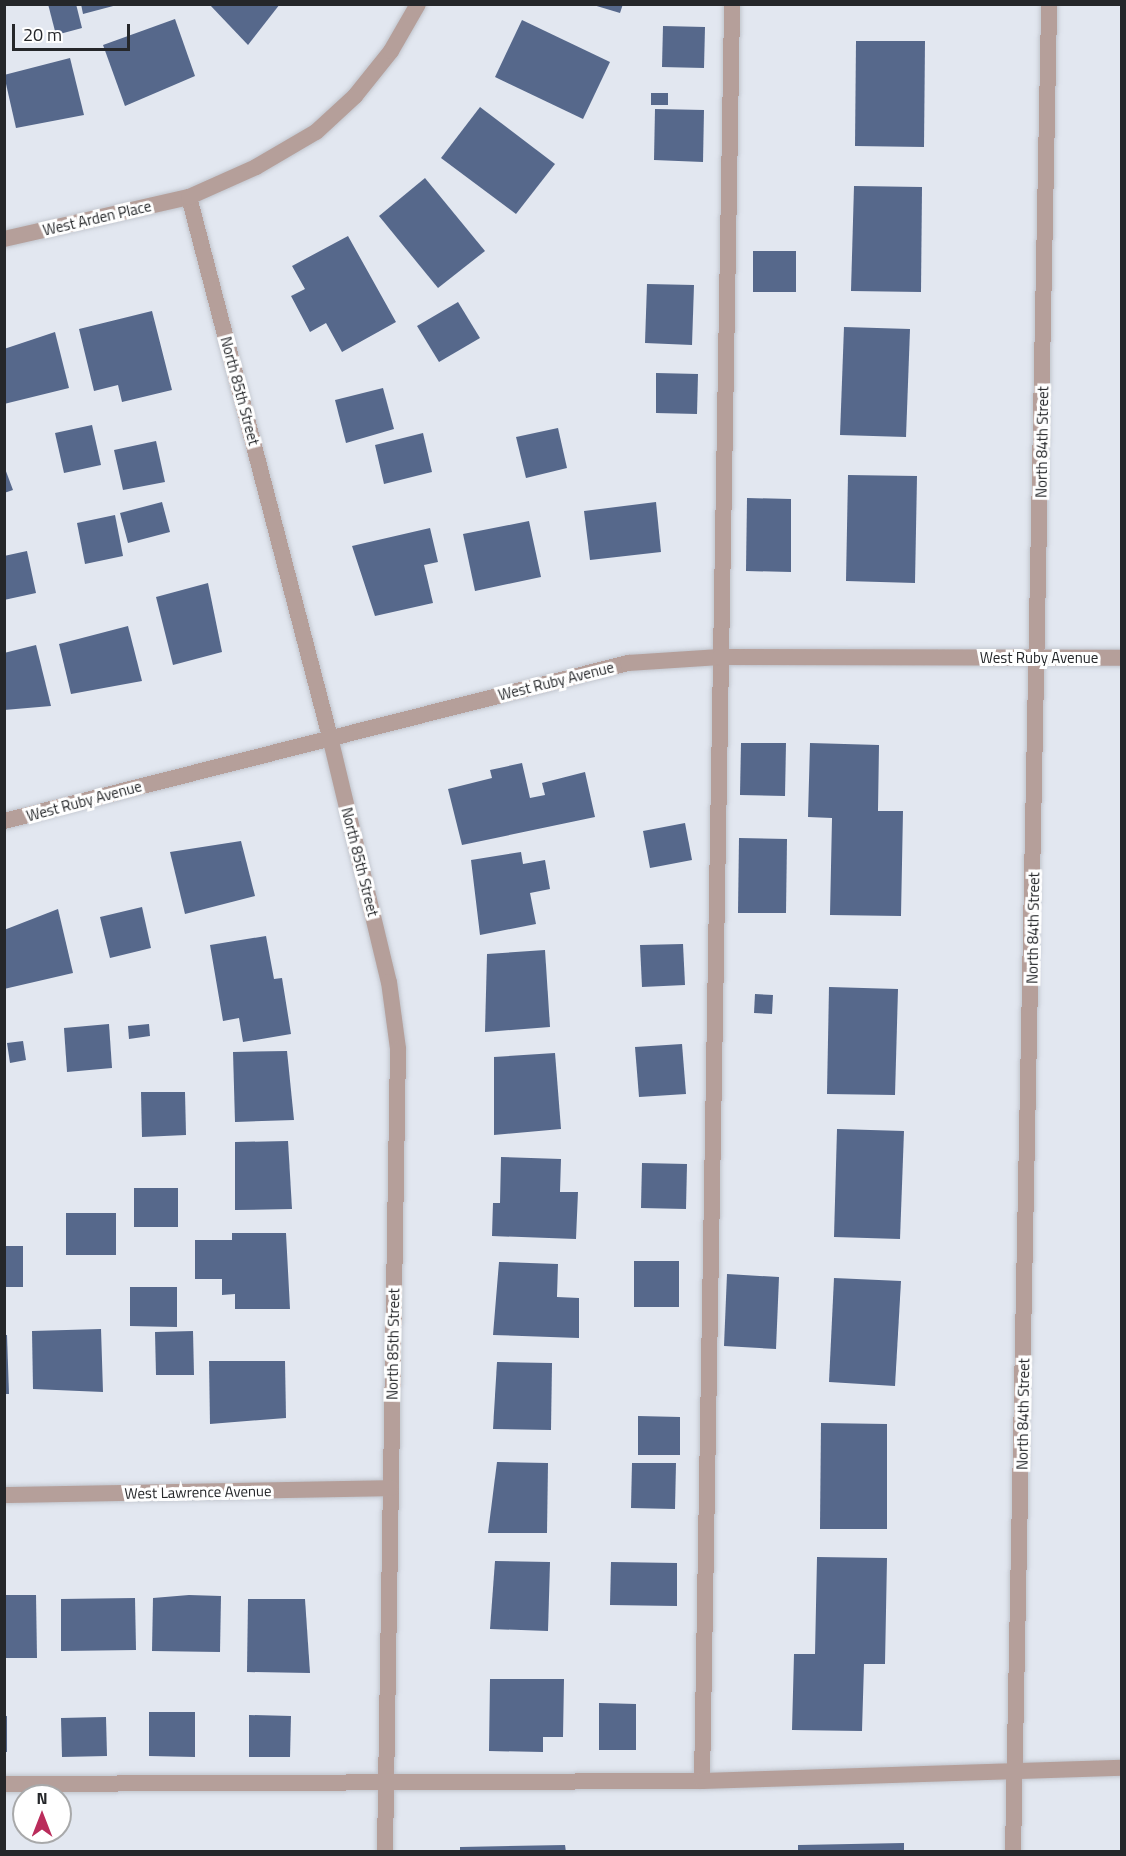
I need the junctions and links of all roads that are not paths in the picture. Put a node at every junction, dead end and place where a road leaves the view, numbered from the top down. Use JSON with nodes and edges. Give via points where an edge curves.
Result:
{"nodes":[{"id":1,"x":418,"y":4,"type":"edge"},
{"id":2,"x":732,"y":4,"type":"edge"},
{"id":3,"x":1049,"y":4,"type":"edge"},
{"id":4,"x":189,"y":197,"type":"junction"},
{"id":5,"x":4,"y":239,"type":"edge"},
{"id":6,"x":720,"y":657,"type":"junction"},
{"id":7,"x":1122,"y":658,"type":"edge"},
{"id":8,"x":1039,"y":659,"type":"junction"},
{"id":9,"x":330,"y":737,"type":"junction"},
{"id":10,"x":4,"y":821,"type":"edge"},
{"id":11,"x":390,"y":1488,"type":"junction"},
{"id":12,"x":4,"y":1495,"type":"edge"},
{"id":13,"x":1122,"y":1768,"type":"edge"},
{"id":14,"x":1015,"y":1770,"type":"junction"},
{"id":15,"x":387,"y":1779,"type":"junction"},
{"id":16,"x":702,"y":1781,"type":"junction"},
{"id":17,"x":4,"y":1784,"type":"edge"},
{"id":18,"x":385,"y":1851,"type":"edge"},
{"id":19,"x":1013,"y":1851,"type":"edge"}],
"edges":[{"from":1,"to":4,"type":"street","via":[[362,87],[316,132]]},
{"from":2,"to":6,"type":"street"},
{"from":3,"to":8,"type":"street","name":"North 84th Street"},
{"from":4,"to":5,"type":"street","name":"West Arden Place"},
{"from":4,"to":9,"type":"street","name":"North 85th Street"},
{"from":6,"to":8,"type":"street","name":"West Ruby Avenue"},
{"from":6,"to":9,"type":"street","name":"West Ruby Avenue","via":[[628,663]]},
{"from":6,"to":16,"type":"street"},
{"from":7,"to":8,"type":"street","name":"West Ruby Avenue"},
{"from":8,"to":14,"type":"street","name":"North 84th Street"},
{"from":9,"to":10,"type":"street","name":"West Ruby Avenue"},
{"from":9,"to":11,"type":"street","name":"North 85th Street","via":[[389,982],[398,1049]]},
{"from":11,"to":12,"type":"street","name":"West Lawrence Avenue"},
{"from":11,"to":15,"type":"street","name":"North 85th Street"},
{"from":13,"to":14,"type":"street"},
{"from":14,"to":16,"type":"street"},
{"from":14,"to":19,"type":"street","name":"North 84th Street"},
{"from":15,"to":16,"type":"street"},
{"from":15,"to":17,"type":"street"},
{"from":15,"to":18,"type":"street","name":"North 85th Street"}]}
